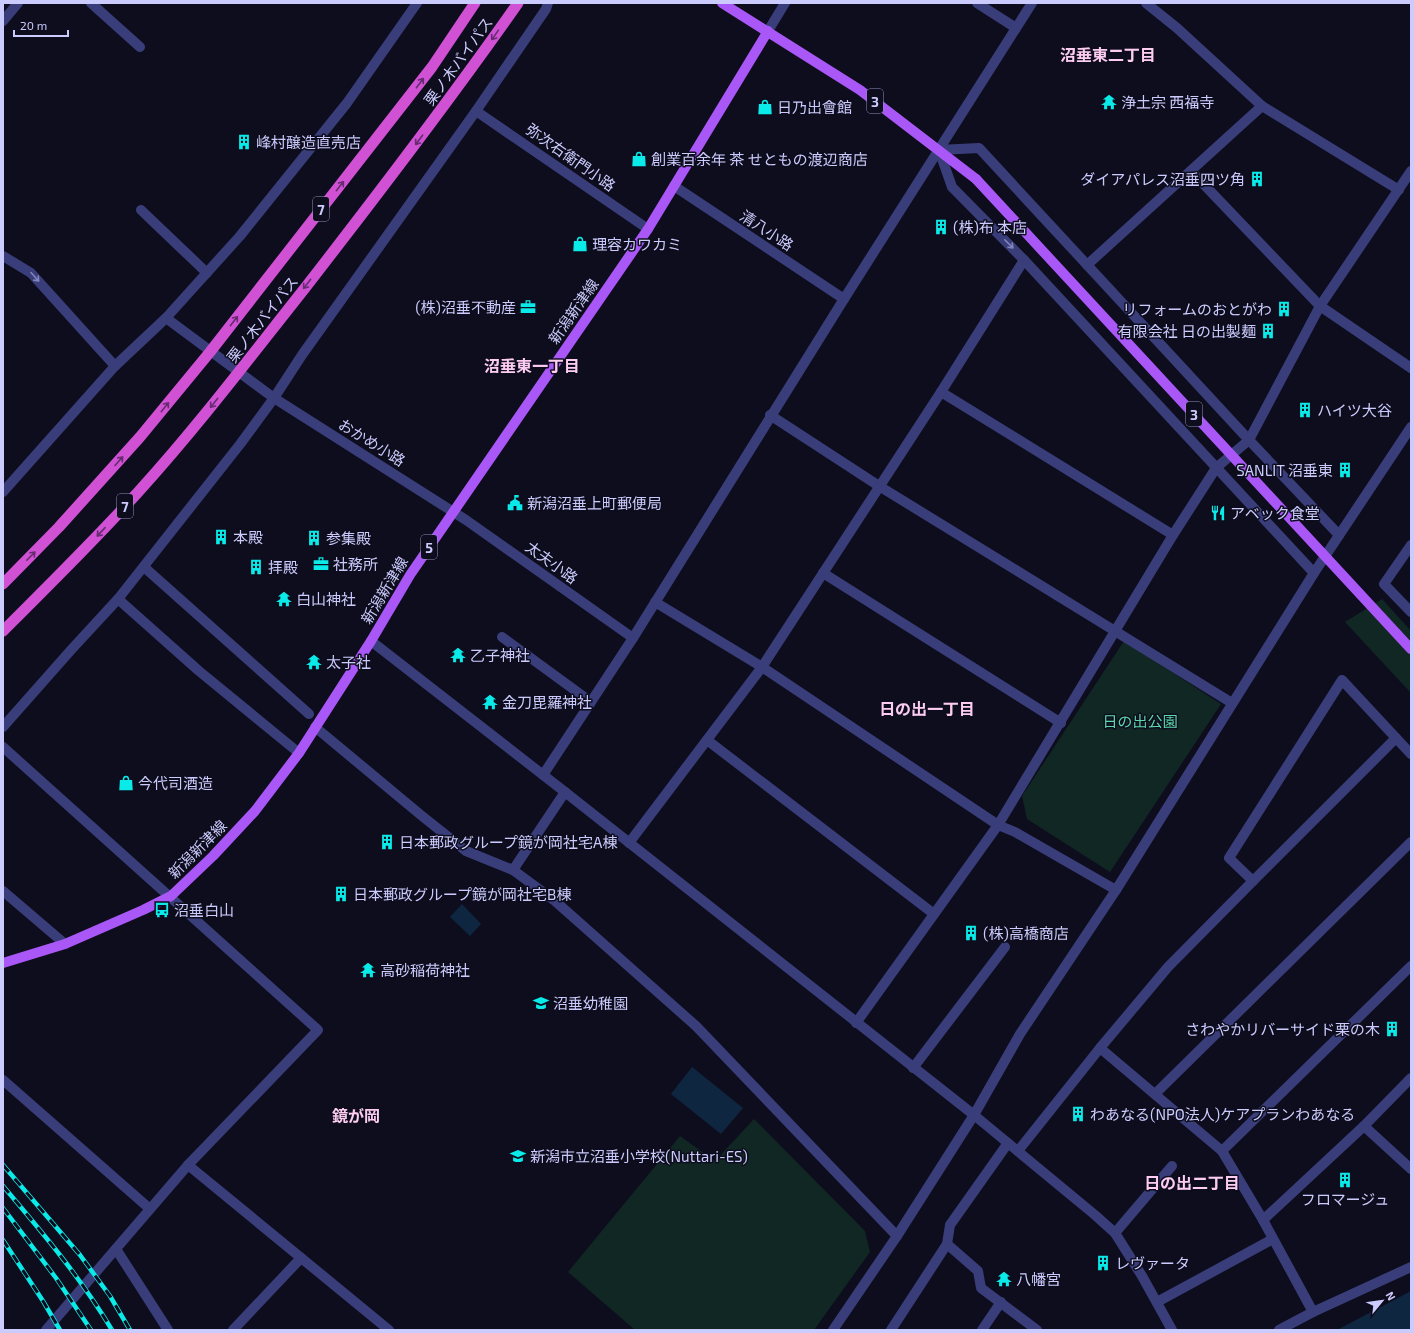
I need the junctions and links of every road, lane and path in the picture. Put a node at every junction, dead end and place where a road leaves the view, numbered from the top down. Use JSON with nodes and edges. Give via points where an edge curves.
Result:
{"nodes":[{"id":1,"x":18,"y":3,"type":"edge"},
{"id":2,"x":91,"y":3,"type":"edge"},
{"id":3,"x":417,"y":3,"type":"edge"},
{"id":4,"x":475,"y":3,"type":"edge"},
{"id":5,"x":518,"y":3,"type":"edge"},
{"id":6,"x":548,"y":3,"type":"edge"},
{"id":7,"x":722,"y":3,"type":"edge"},
{"id":8,"x":785,"y":3,"type":"edge"},
{"id":9,"x":977,"y":3,"type":"edge"},
{"id":10,"x":1032,"y":3,"type":"edge"},
{"id":11,"x":1146,"y":3,"type":"edge"},
{"id":12,"x":3,"y":21,"type":"edge"},
{"id":13,"x":1016,"y":28,"type":"junction"},
{"id":14,"x":768,"y":31,"type":"junction"},
{"id":15,"x":140,"y":46,"type":"dead end"},
{"id":16,"x":1262,"y":106,"type":"junction"},
{"id":17,"x":476,"y":110,"type":"junction"},
{"id":18,"x":939,"y":150,"type":"junction"},
{"id":19,"x":1411,"y":170,"type":"edge"},
{"id":20,"x":1191,"y":171,"type":"junction"},
{"id":21,"x":674,"y":186,"type":"junction"},
{"id":22,"x":1399,"y":190,"type":"junction"},
{"id":23,"x":141,"y":210,"type":"dead end"},
{"id":24,"x":648,"y":229,"type":"junction"},
{"id":25,"x":3,"y":256,"type":"edge"},
{"id":26,"x":1024,"y":260,"type":"junction"},
{"id":27,"x":1087,"y":265,"type":"junction"},
{"id":28,"x":207,"y":272,"type":"junction"},
{"id":29,"x":844,"y":299,"type":"junction"},
{"id":30,"x":1320,"y":306,"type":"junction"},
{"id":31,"x":166,"y":318,"type":"junction"},
{"id":32,"x":210,"y":352,"type":"junction"},
{"id":33,"x":115,"y":366,"type":"junction"},
{"id":34,"x":1411,"y":368,"type":"edge"},
{"id":35,"x":238,"y":373,"type":"junction"},
{"id":36,"x":940,"y":392,"type":"junction"},
{"id":37,"x":274,"y":398,"type":"junction"},
{"id":38,"x":770,"y":415,"type":"junction"},
{"id":39,"x":1411,"y":427,"type":"edge"},
{"id":40,"x":1249,"y":440,"type":"junction"},
{"id":41,"x":1216,"y":468,"type":"junction"},
{"id":42,"x":879,"y":486,"type":"junction"},
{"id":43,"x":3,"y":492,"type":"edge"},
{"id":44,"x":453,"y":511,"type":"junction"},
{"id":45,"x":1173,"y":535,"type":"junction"},
{"id":46,"x":1339,"y":535,"type":"junction"},
{"id":47,"x":1411,"y":545,"type":"edge"},
{"id":48,"x":144,"y":567,"type":"junction"},
{"id":49,"x":823,"y":573,"type":"junction"},
{"id":50,"x":1314,"y":573,"type":"junction"},
{"id":51,"x":3,"y":584,"type":"edge"},
{"id":52,"x":118,"y":599,"type":"junction"},
{"id":53,"x":655,"y":602,"type":"junction"},
{"id":54,"x":1411,"y":612,"type":"edge"},
{"id":55,"x":3,"y":631,"type":"edge"},
{"id":56,"x":1115,"y":631,"type":"junction"},
{"id":57,"x":502,"y":637,"type":"dead end"},
{"id":58,"x":633,"y":638,"type":"junction"},
{"id":59,"x":371,"y":641,"type":"junction"},
{"id":60,"x":1411,"y":649,"type":"edge"},
{"id":61,"x":762,"y":667,"type":"junction"},
{"id":62,"x":591,"y":702,"type":"junction"},
{"id":63,"x":1232,"y":702,"type":"junction"},
{"id":64,"x":309,"y":714,"type":"dead end"},
{"id":65,"x":1060,"y":722,"type":"junction"},
{"id":66,"x":3,"y":727,"type":"edge"},
{"id":67,"x":315,"y":727,"type":"junction"},
{"id":68,"x":1396,"y":738,"type":"junction"},
{"id":69,"x":707,"y":740,"type":"junction"},
{"id":70,"x":3,"y":747,"type":"edge"},
{"id":71,"x":299,"y":753,"type":"junction"},
{"id":72,"x":1411,"y":754,"type":"edge"},
{"id":73,"x":543,"y":775,"type":"junction"},
{"id":74,"x":565,"y":792,"type":"junction"},
{"id":75,"x":998,"y":825,"type":"junction"},
{"id":76,"x":1411,"y":842,"type":"edge"},
{"id":77,"x":629,"y":843,"type":"junction"},
{"id":78,"x":513,"y":870,"type":"junction"},
{"id":79,"x":1253,"y":881,"type":"junction"},
{"id":80,"x":1116,"y":890,"type":"junction"},
{"id":81,"x":3,"y":891,"type":"edge"},
{"id":82,"x":171,"y":896,"type":"junction"},
{"id":83,"x":934,"y":914,"type":"junction"},
{"id":84,"x":65,"y":944,"type":"junction"},
{"id":85,"x":1005,"y":947,"type":"dead end"},
{"id":86,"x":3,"y":963,"type":"edge"},
{"id":87,"x":1411,"y":966,"type":"edge"},
{"id":88,"x":856,"y":1023,"type":"junction"},
{"id":89,"x":1100,"y":1048,"type":"junction"},
{"id":90,"x":913,"y":1068,"type":"junction"},
{"id":91,"x":1411,"y":1078,"type":"edge"},
{"id":92,"x":3,"y":1080,"type":"edge"},
{"id":93,"x":1155,"y":1094,"type":"junction"},
{"id":94,"x":974,"y":1115,"type":"junction"},
{"id":95,"x":1364,"y":1126,"type":"junction"},
{"id":96,"x":1008,"y":1143,"type":"junction"},
{"id":97,"x":1018,"y":1151,"type":"junction"},
{"id":98,"x":1222,"y":1151,"type":"junction"},
{"id":99,"x":188,"y":1165,"type":"junction"},
{"id":100,"x":1172,"y":1166,"type":"dead end"},
{"id":101,"x":1411,"y":1170,"type":"edge"},
{"id":102,"x":150,"y":1209,"type":"junction"},
{"id":103,"x":1263,"y":1220,"type":"junction"},
{"id":104,"x":1115,"y":1233,"type":"junction"},
{"id":105,"x":897,"y":1236,"type":"junction"},
{"id":106,"x":1273,"y":1239,"type":"junction"},
{"id":107,"x":947,"y":1244,"type":"junction"},
{"id":108,"x":116,"y":1249,"type":"junction"},
{"id":109,"x":302,"y":1258,"type":"junction"},
{"id":110,"x":1411,"y":1267,"type":"edge"},
{"id":111,"x":1001,"y":1302,"type":"junction"},
{"id":112,"x":1156,"y":1302,"type":"junction"},
{"id":113,"x":1313,"y":1312,"type":"junction"},
{"id":114,"x":46,"y":1330,"type":"edge"},
{"id":115,"x":168,"y":1330,"type":"edge"},
{"id":116,"x":233,"y":1330,"type":"edge"},
{"id":117,"x":389,"y":1330,"type":"edge"},
{"id":118,"x":833,"y":1330,"type":"edge"},
{"id":119,"x":891,"y":1330,"type":"edge"},
{"id":120,"x":982,"y":1330,"type":"edge"},
{"id":121,"x":1037,"y":1330,"type":"edge"},
{"id":122,"x":1172,"y":1330,"type":"edge"},
{"id":123,"x":1279,"y":1330,"type":"edge"}],
"edges":[{"from":1,"to":12,"type":"street"},
{"from":2,"to":15,"type":"street"},
{"from":3,"to":28,"type":"street","via":[[347,103],[240,236]]},
{"from":32,"to":4,"type":"highway","name":"栗ノ木バイパス","number":"7","one_way":true,"via":[[432,67]]},
{"from":5,"to":35,"type":"highway","name":"栗ノ木バイパス","number":"7","one_way":true,"via":[[410,152]]},
{"from":6,"to":17,"type":"street"},
{"from":7,"to":14,"type":"main road","number":"3"},
{"from":8,"to":14,"type":"street"},
{"from":9,"to":13,"type":"street"},
{"from":10,"to":13,"type":"street"},
{"from":11,"to":16,"type":"street"},
{"from":13,"to":18,"type":"street"},
{"from":14,"to":18,"type":"main road","number":"3","via":[[860,90]]},
{"from":14,"to":21,"type":"main road","name":"新潟新津線","number":"5"},
{"from":16,"to":20,"type":"street"},
{"from":16,"to":22,"type":"street"},
{"from":17,"to":24,"type":"street","name":"弥次右衛門小路"},
{"from":17,"to":37,"type":"street"},
{"from":18,"to":26,"type":"street","one_way":true,"via":[[952,187]]},
{"from":18,"to":27,"type":"street","via":[[979,148]]},
{"from":18,"to":29,"type":"street"},
{"from":18,"to":60,"type":"main road","number":"3","bridge":true,"via":[[976,179]]},
{"from":19,"to":22,"type":"street"},
{"from":20,"to":27,"type":"street"},
{"from":20,"to":30,"type":"street"},
{"from":21,"to":24,"type":"main road","name":"新潟新津線","number":"5"},
{"from":21,"to":29,"type":"street","name":"清八小路"},
{"from":22,"to":30,"type":"street"},
{"from":23,"to":28,"type":"street"},
{"from":24,"to":44,"type":"main road","name":"新潟新津線","number":"5"},
{"from":25,"to":33,"type":"street","one_way":true,"via":[[31,272]]},
{"from":26,"to":36,"type":"street"},
{"from":26,"to":41,"type":"street"},
{"from":27,"to":40,"type":"street"},
{"from":28,"to":31,"type":"street"},
{"from":29,"to":38,"type":"street"},
{"from":30,"to":34,"type":"street"},
{"from":30,"to":40,"type":"street"},
{"from":31,"to":32,"type":"street","name":"おかめ小路"},
{"from":31,"to":33,"type":"street"},
{"from":32,"to":35,"type":"street","name":"おかめ小路"},
{"from":51,"to":32,"type":"highway","name":"栗ノ木バイパス","number":"7","one_way":true,"via":[[59,527],[140,437]]},
{"from":33,"to":43,"type":"street"},
{"from":35,"to":37,"type":"street","name":"おかめ小路"},
{"from":35,"to":55,"type":"highway","name":"栗ノ木バイパス","number":"7","one_way":true,"via":[[141,489]]},
{"from":36,"to":42,"type":"street"},
{"from":36,"to":45,"type":"street"},
{"from":37,"to":44,"type":"street","name":"おかめ小路"},
{"from":37,"to":48,"type":"street","via":[[242,444]]},
{"from":38,"to":42,"type":"street"},
{"from":38,"to":53,"type":"street"},
{"from":39,"to":46,"type":"street"},
{"from":40,"to":41,"type":"street"},
{"from":40,"to":46,"type":"street"},
{"from":41,"to":45,"type":"street"},
{"from":41,"to":50,"type":"street"},
{"from":42,"to":49,"type":"street"},
{"from":42,"to":56,"type":"street"},
{"from":44,"to":58,"type":"street","name":"太夫小路"},
{"from":44,"to":59,"type":"main road","name":"新潟新津線","number":"5","via":[[410,575]]},
{"from":45,"to":56,"type":"street"},
{"from":46,"to":50,"type":"street"},
{"from":47,"to":54,"type":"street","via":[[1384,584]]},
{"from":48,"to":52,"type":"street"},
{"from":48,"to":64,"type":"street"},
{"from":49,"to":61,"type":"street"},
{"from":49,"to":65,"type":"street"},
{"from":50,"to":63,"type":"street"},
{"from":52,"to":66,"type":"street"},
{"from":52,"to":71,"type":"street"},
{"from":53,"to":58,"type":"street"},
{"from":53,"to":61,"type":"street"},
{"from":56,"to":63,"type":"street"},
{"from":56,"to":65,"type":"street"},
{"from":57,"to":62,"type":"street"},
{"from":58,"to":62,"type":"street"},
{"from":59,"to":67,"type":"main road","name":"新潟新津線","number":"5"},
{"from":59,"to":73,"type":"street"},
{"from":61,"to":69,"type":"street"},
{"from":61,"to":75,"type":"street"},
{"from":62,"to":73,"type":"street"},
{"from":63,"to":80,"type":"street"},
{"from":65,"to":75,"type":"street"},
{"from":67,"to":71,"type":"main road","name":"新潟新津線","number":"5"},
{"from":67,"to":78,"type":"street","via":[[466,851]]},
{"from":68,"to":72,"type":"street"},
{"from":68,"to":79,"type":"street"},
{"from":68,"to":79,"type":"street","via":[[1342,680],[1229,858]]},
{"from":69,"to":77,"type":"street"},
{"from":69,"to":83,"type":"street"},
{"from":70,"to":82,"type":"street"},
{"from":71,"to":82,"type":"main road","name":"新潟新津線","number":"5","via":[[255,811]]},
{"from":73,"to":74,"type":"street"},
{"from":74,"to":77,"type":"street"},
{"from":74,"to":78,"type":"street"},
{"from":75,"to":80,"type":"street","via":[[1015,832]]},
{"from":75,"to":83,"type":"street"},
{"from":76,"to":93,"type":"street"},
{"from":77,"to":88,"type":"street"},
{"from":78,"to":105,"type":"street","via":[[555,901],[696,1026]]},
{"from":79,"to":89,"type":"street","via":[[1168,967]]},
{"from":80,"to":94,"type":"street","via":[[1020,1034]]},
{"from":81,"to":84,"type":"street"},
{"from":82,"to":84,"type":"main road","name":"新潟新津線","number":"5"},
{"from":82,"to":99,"type":"street","via":[[318,1030]]},
{"from":83,"to":88,"type":"street"},
{"from":84,"to":86,"type":"main road","name":"新潟新津線","number":"5"},
{"from":85,"to":90,"type":"street"},
{"from":87,"to":98,"type":"street"},
{"from":88,"to":90,"type":"street"},
{"from":89,"to":93,"type":"street"},
{"from":89,"to":97,"type":"street"},
{"from":90,"to":94,"type":"street"},
{"from":91,"to":95,"type":"street"},
{"from":92,"to":102,"type":"street"},
{"from":93,"to":98,"type":"street"},
{"from":94,"to":96,"type":"street"},
{"from":94,"to":105,"type":"street"},
{"from":95,"to":101,"type":"street"},
{"from":95,"to":103,"type":"street"},
{"from":96,"to":97,"type":"street"},
{"from":96,"to":107,"type":"street","via":[[950,1225]]},
{"from":97,"to":104,"type":"street"},
{"from":98,"to":103,"type":"street"},
{"from":99,"to":102,"type":"street"},
{"from":99,"to":109,"type":"street"},
{"from":100,"to":104,"type":"street"},
{"from":102,"to":108,"type":"street"},
{"from":103,"to":106,"type":"street"},
{"from":104,"to":112,"type":"street"},
{"from":105,"to":118,"type":"street"},
{"from":106,"to":112,"type":"street"},
{"from":106,"to":113,"type":"street"},
{"from":107,"to":111,"type":"street","via":[[978,1271],[981,1288]]},
{"from":107,"to":119,"type":"street"},
{"from":108,"to":114,"type":"street"},
{"from":108,"to":115,"type":"street"},
{"from":109,"to":116,"type":"street"},
{"from":109,"to":117,"type":"street"},
{"from":110,"to":113,"type":"street"},
{"from":111,"to":120,"type":"street"},
{"from":111,"to":121,"type":"street"},
{"from":112,"to":122,"type":"street"},
{"from":113,"to":123,"type":"street"}]}
